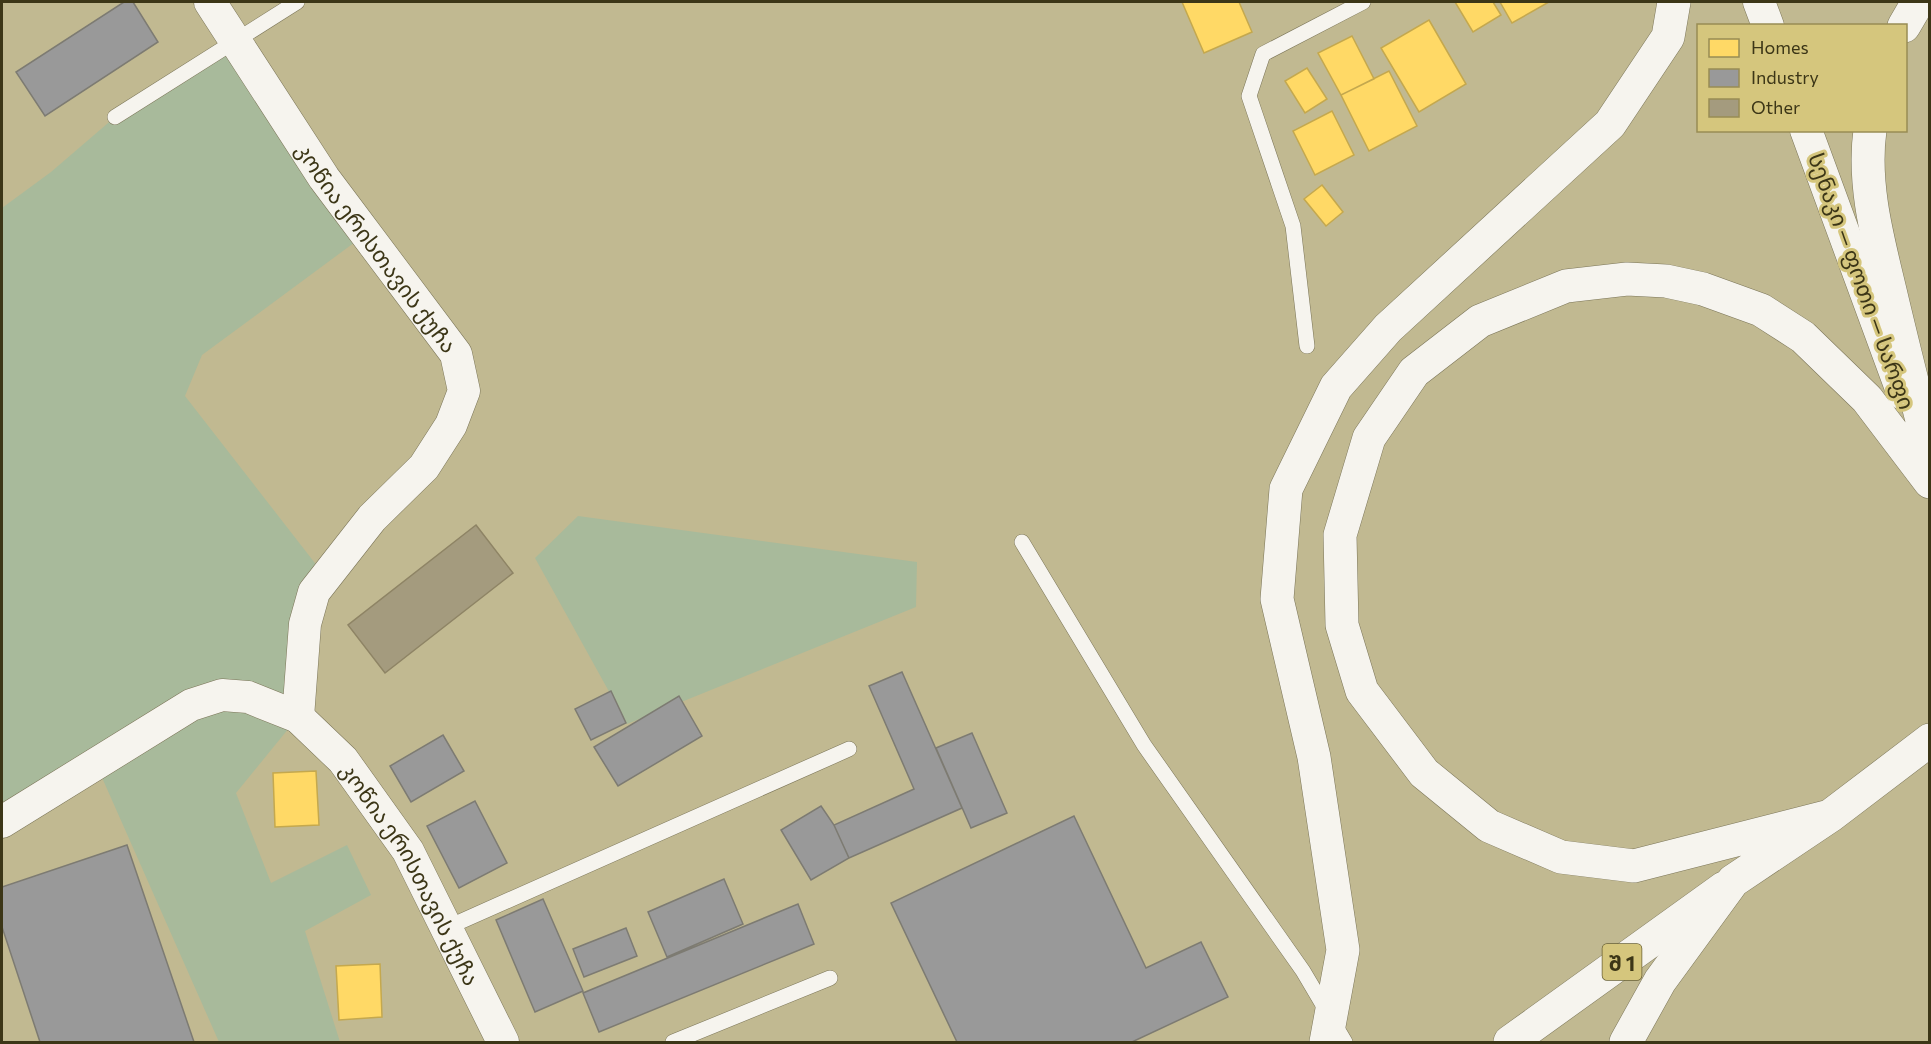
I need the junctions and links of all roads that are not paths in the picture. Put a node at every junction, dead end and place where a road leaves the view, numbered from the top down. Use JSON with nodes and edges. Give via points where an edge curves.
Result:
{"nodes":[{"id":1,"x":210,"y":2,"type":"edge"},
{"id":2,"x":297,"y":2,"type":"edge"},
{"id":3,"x":1363,"y":2,"type":"edge"},
{"id":4,"x":1674,"y":2,"type":"edge"},
{"id":5,"x":1759,"y":2,"type":"edge"},
{"id":6,"x":1918,"y":2,"type":"edge"},
{"id":7,"x":1767,"y":24,"type":"edge"},
{"id":8,"x":1905,"y":24,"type":"edge"},
{"id":9,"x":235,"y":39,"type":"junction"},
{"id":10,"x":115,"y":117,"type":"dead end"},
{"id":11,"x":1807,"y":132,"type":"edge"},
{"id":12,"x":1870,"y":132,"type":"edge"},
{"id":13,"x":1307,"y":346,"type":"dead end"},
{"id":14,"x":1929,"y":451,"type":"edge"},
{"id":15,"x":1929,"y":466,"type":"edge"},
{"id":16,"x":1929,"y":482,"type":"edge"},
{"id":17,"x":1022,"y":542,"type":"dead end"},
{"id":18,"x":298,"y":717,"type":"junction"},
{"id":19,"x":1929,"y":740,"type":"edge"},
{"id":20,"x":849,"y":749,"type":"dead end"},
{"id":21,"x":1830,"y":816,"type":"junction"},
{"id":22,"x":2,"y":822,"type":"edge"},
{"id":23,"x":1733,"y":881,"type":"junction"},
{"id":24,"x":446,"y":928,"type":"junction"},
{"id":25,"x":830,"y":978,"type":"dead end"},
{"id":26,"x":1334,"y":1035,"type":"edge"},
{"id":27,"x":503,"y":1042,"type":"edge"},
{"id":28,"x":673,"y":1042,"type":"edge"},
{"id":29,"x":1510,"y":1042,"type":"edge"},
{"id":30,"x":1626,"y":1042,"type":"edge"}],
"edges":[{"from":1,"to":9,"type":"street","name":"კოწია ერისთავის ქუჩა"},
{"from":2,"to":9,"type":"lane"},
{"from":3,"to":13,"type":"lane","via":[[1263,54],[1249,96],[1293,226]]},
{"from":4,"to":26,"type":"main road","via":[[1668,37],[1610,124],[1388,328],[1336,387],[1286,489],[1277,599],[1314,757],[1343,950]]},
{"from":5,"to":7,"type":"street"},
{"from":6,"to":8,"type":"main road"},
{"from":9,"to":10,"type":"lane"},
{"from":9,"to":18,"type":"street","name":"კოწია ერისთავის ქუჩა","via":[[324,178],[456,354],[464,391],[451,425],[424,467],[372,518],[314,592],[305,624]]},
{"from":11,"to":15,"type":"street","name":"სენაკი — ფოთი — სარფი"},
{"from":12,"to":14,"type":"main road","via":[[1870,195],[1879,245]]},
{"from":16,"to":21,"type":"main road","via":[[1867,399],[1803,337],[1761,310],[1703,290],[1666,281],[1627,279],[1566,286],[1480,321],[1414,372],[1369,438],[1343,524],[1342,625],[1362,691],[1424,773],[1489,826],[1561,857],[1634,866]]},
{"from":17,"to":26,"type":"lane","via":[[1144,745],[1303,972]]},
{"from":18,"to":22,"type":"street","name":"კოწია ერისთავის ქუჩა","via":[[249,697],[222,694],[191,705]]},
{"from":18,"to":24,"type":"street","name":"კოწია ერისთავის ქუჩა","via":[[344,760],[408,851]]},
{"from":19,"to":21,"type":"main road","number":"შ 1"},
{"from":20,"to":24,"type":"lane"},
{"from":21,"to":23,"type":"main road","number":"შ 1"},
{"from":23,"to":29,"type":"main road","number":"შ 1"},
{"from":23,"to":30,"type":"main road","via":[[1660,981]]},
{"from":24,"to":27,"type":"street","name":"კოწია ერისთავის ქუჩა"},
{"from":25,"to":28,"type":"lane"}]}
